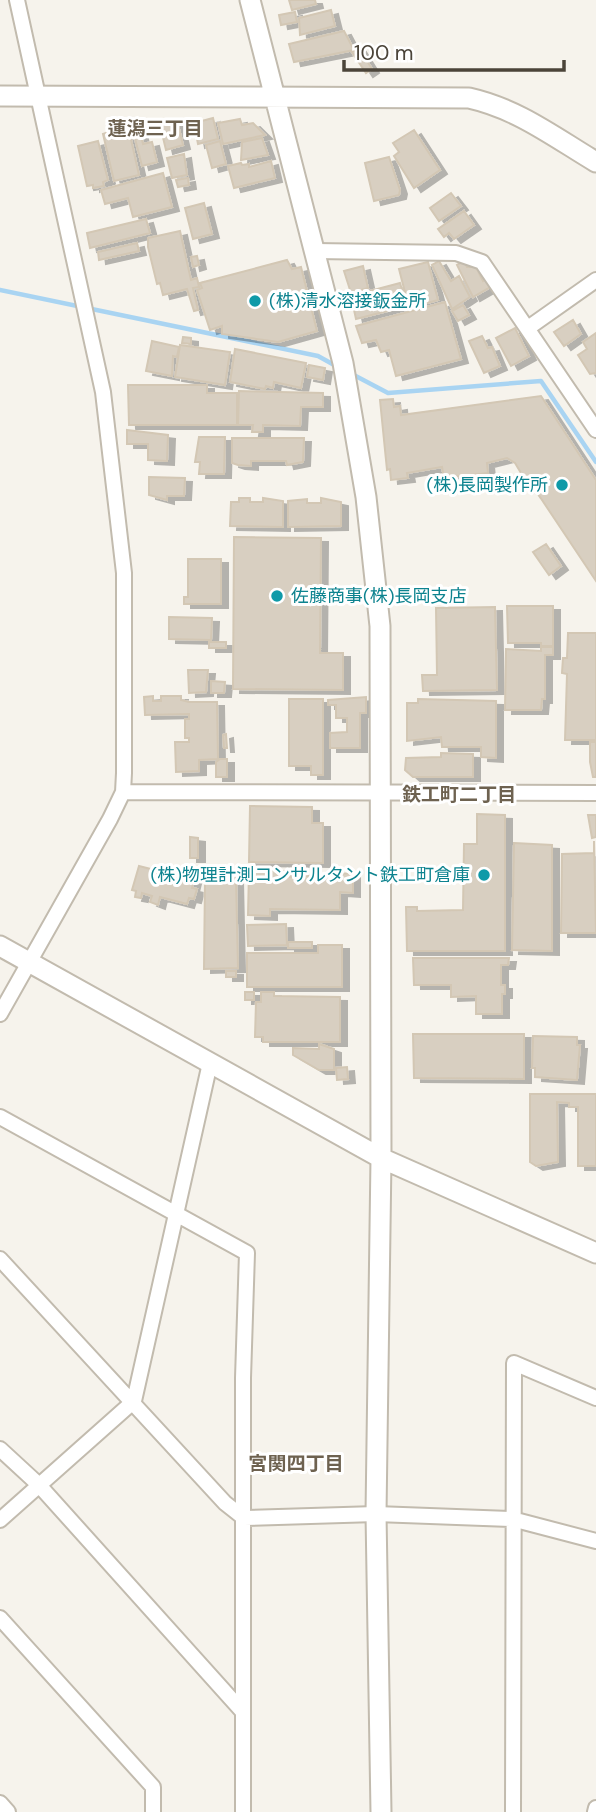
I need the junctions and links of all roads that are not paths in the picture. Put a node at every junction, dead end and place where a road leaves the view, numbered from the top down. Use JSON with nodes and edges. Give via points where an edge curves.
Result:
{"nodes":[{"id":1,"x":17,"y":0,"type":"edge"},
{"id":2,"x":250,"y":0,"type":"edge"},
{"id":3,"x":0,"y":96,"type":"edge"},
{"id":4,"x":273,"y":96,"type":"junction"},
{"id":5,"x":37,"y":97,"type":"junction"},
{"id":6,"x":596,"y":162,"type":"edge"},
{"id":7,"x":315,"y":251,"type":"junction"},
{"id":8,"x":596,"y":280,"type":"edge"},
{"id":9,"x":528,"y":328,"type":"junction"},
{"id":10,"x":596,"y":430,"type":"edge"},
{"id":11,"x":123,"y":792,"type":"junction"},
{"id":12,"x":382,"y":792,"type":"junction"},
{"id":13,"x":596,"y":793,"type":"edge"},
{"id":14,"x":0,"y":946,"type":"edge"},
{"id":15,"x":31,"y":963,"type":"junction"},
{"id":16,"x":0,"y":1014,"type":"edge"},
{"id":17,"x":209,"y":1063,"type":"junction"},
{"id":18,"x":0,"y":1117,"type":"edge"},
{"id":19,"x":381,"y":1158,"type":"junction"},
{"id":20,"x":174,"y":1214,"type":"junction"},
{"id":21,"x":596,"y":1253,"type":"edge"},
{"id":22,"x":0,"y":1259,"type":"edge"},
{"id":23,"x":596,"y":1398,"type":"edge"},
{"id":24,"x":134,"y":1401,"type":"junction"},
{"id":25,"x":0,"y":1449,"type":"edge"},
{"id":26,"x":38,"y":1484,"type":"junction"},
{"id":27,"x":376,"y":1514,"type":"junction"},
{"id":28,"x":244,"y":1518,"type":"junction"},
{"id":29,"x":512,"y":1519,"type":"junction"},
{"id":30,"x":0,"y":1520,"type":"edge"},
{"id":31,"x":596,"y":1541,"type":"edge"},
{"id":32,"x":0,"y":1618,"type":"edge"},
{"id":33,"x":243,"y":1712,"type":"junction"},
{"id":34,"x":0,"y":1803,"type":"edge"},
{"id":35,"x":8,"y":1812,"type":"edge"},
{"id":36,"x":153,"y":1812,"type":"edge"},
{"id":37,"x":243,"y":1812,"type":"edge"},
{"id":38,"x":381,"y":1812,"type":"edge"},
{"id":39,"x":513,"y":1812,"type":"edge"}],
"edges":[{"from":1,"to":5,"type":"street"},
{"from":2,"to":4,"type":"street"},
{"from":3,"to":5,"type":"street"},
{"from":4,"to":5,"type":"street"},
{"from":4,"to":6,"type":"street","via":[[469,98],[530,120]]},
{"from":4,"to":7,"type":"street"},
{"from":5,"to":11,"type":"street","via":[[103,392],[119,516],[124,573]]},
{"from":7,"to":9,"type":"street","via":[[471,256],[492,272]]},
{"from":7,"to":12,"type":"street","via":[[343,363],[366,496],[380,626]]},
{"from":8,"to":9,"type":"street"},
{"from":9,"to":10,"type":"street"},
{"from":11,"to":12,"type":"street"},
{"from":11,"to":15,"type":"street"},
{"from":12,"to":13,"type":"street"},
{"from":12,"to":19,"type":"street"},
{"from":14,"to":15,"type":"street"},
{"from":15,"to":16,"type":"street"},
{"from":15,"to":17,"type":"street"},
{"from":17,"to":19,"type":"street"},
{"from":17,"to":20,"type":"street"},
{"from":18,"to":20,"type":"street"},
{"from":19,"to":21,"type":"street"},
{"from":19,"to":27,"type":"street"},
{"from":20,"to":24,"type":"street"},
{"from":20,"to":28,"type":"street","via":[[247,1254]]},
{"from":22,"to":24,"type":"street"},
{"from":23,"to":29,"type":"street","via":[[514,1363]]},
{"from":24,"to":26,"type":"street"},
{"from":24,"to":28,"type":"street","via":[[225,1503]]},
{"from":25,"to":26,"type":"street"},
{"from":26,"to":30,"type":"street"},
{"from":26,"to":33,"type":"street"},
{"from":27,"to":28,"type":"street"},
{"from":27,"to":29,"type":"street"},
{"from":27,"to":38,"type":"street"},
{"from":28,"to":33,"type":"street"},
{"from":29,"to":31,"type":"street"},
{"from":29,"to":39,"type":"street"},
{"from":32,"to":36,"type":"street","via":[[153,1787]]},
{"from":33,"to":37,"type":"street"},
{"from":34,"to":35,"type":"street"}]}
